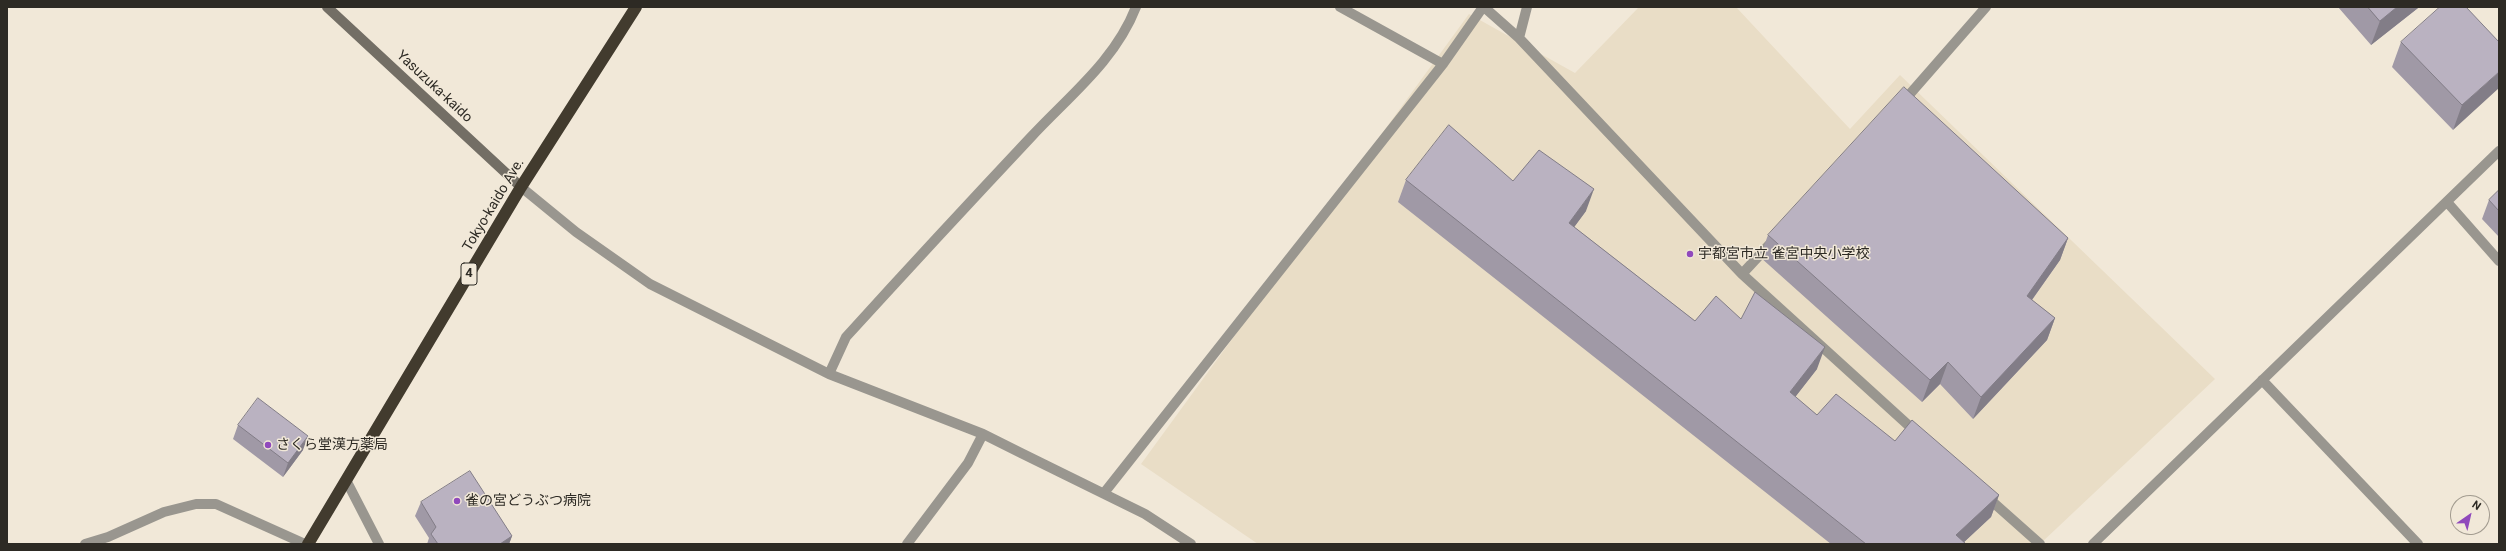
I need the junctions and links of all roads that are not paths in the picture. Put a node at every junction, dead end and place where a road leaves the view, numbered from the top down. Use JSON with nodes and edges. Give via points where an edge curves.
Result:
{"nodes":[{"id":1,"x":328,"y":7,"type":"edge"},
{"id":2,"x":636,"y":7,"type":"edge"},
{"id":3,"x":1136,"y":7,"type":"edge"},
{"id":4,"x":1340,"y":7,"type":"edge"},
{"id":5,"x":1483,"y":7,"type":"edge"},
{"id":6,"x":1527,"y":7,"type":"edge"},
{"id":7,"x":1986,"y":7,"type":"edge"},
{"id":8,"x":1519,"y":38,"type":"junction"},
{"id":9,"x":1443,"y":64,"type":"junction"},
{"id":10,"x":1894,"y":111,"type":"edge"},
{"id":11,"x":2499,"y":151,"type":"edge"},
{"id":12,"x":521,"y":187,"type":"junction"},
{"id":13,"x":2446,"y":202,"type":"junction"},
{"id":14,"x":1775,"y":239,"type":"edge"},
{"id":15,"x":2499,"y":261,"type":"edge"},
{"id":16,"x":1742,"y":274,"type":"junction"},
{"id":17,"x":829,"y":374,"type":"junction"},
{"id":18,"x":2262,"y":380,"type":"junction"},
{"id":19,"x":982,"y":434,"type":"junction"},
{"id":20,"x":1929,"y":444,"type":"edge"},
{"id":21,"x":346,"y":480,"type":"junction"},
{"id":22,"x":1976,"y":486,"type":"edge"},
{"id":23,"x":1104,"y":493,"type":"junction"},
{"id":24,"x":85,"y":544,"type":"edge"},
{"id":25,"x":307,"y":544,"type":"edge"},
{"id":26,"x":379,"y":544,"type":"edge"},
{"id":27,"x":907,"y":544,"type":"edge"},
{"id":28,"x":1191,"y":544,"type":"edge"},
{"id":29,"x":2040,"y":544,"type":"edge"},
{"id":30,"x":2093,"y":544,"type":"edge"},
{"id":31,"x":2418,"y":544,"type":"edge"}],
"edges":[{"from":1,"to":12,"type":"main road","name":"Yasuzuka-kaido"},
{"from":2,"to":12,"type":"highway","name":"Tokyo-kaido Ave.","number":"4"},
{"from":3,"to":17,"type":"street","via":[[1128,28],[1100,68],[1032,136],[846,337]]},
{"from":4,"to":9,"type":"street"},
{"from":5,"to":8,"type":"street"},
{"from":5,"to":9,"type":"street"},
{"from":6,"to":8,"type":"street"},
{"from":7,"to":10,"type":"street"},
{"from":8,"to":16,"type":"street"},
{"from":9,"to":23,"type":"street"},
{"from":11,"to":13,"type":"street"},
{"from":12,"to":17,"type":"street","via":[[576,232],[650,284]]},
{"from":12,"to":21,"type":"highway","name":"Tokyo-kaido Ave.","number":"4"},
{"from":13,"to":15,"type":"street"},
{"from":13,"to":18,"type":"street"},
{"from":14,"to":16,"type":"street"},
{"from":16,"to":20,"type":"street"},
{"from":17,"to":19,"type":"street"},
{"from":18,"to":30,"type":"street"},
{"from":18,"to":31,"type":"street"},
{"from":19,"to":23,"type":"street"},
{"from":19,"to":27,"type":"street","via":[[968,463]]},
{"from":21,"to":25,"type":"highway","name":"Tokyo-kaido Ave.","number":"4"},
{"from":21,"to":26,"type":"street"},
{"from":22,"to":29,"type":"street"},
{"from":23,"to":28,"type":"street","via":[[1145,514]]},
{"from":24,"to":25,"type":"street","via":[[108,537],[164,512],[196,504],[216,504]]}]}
